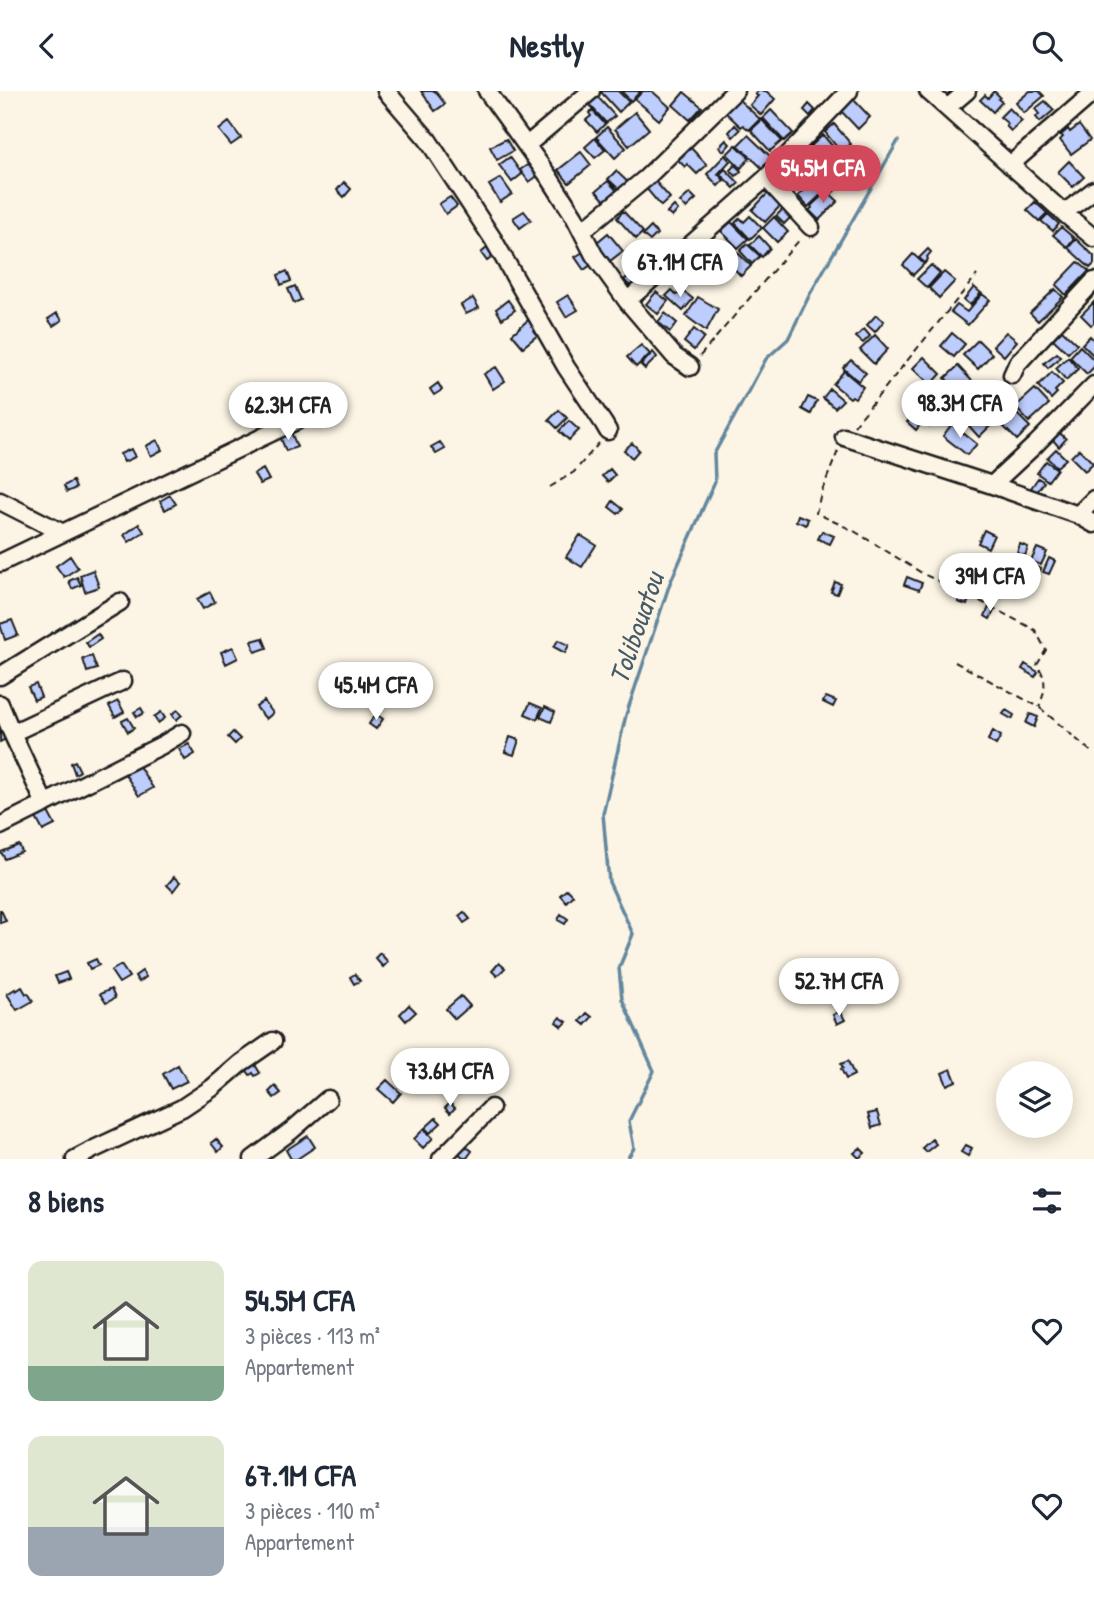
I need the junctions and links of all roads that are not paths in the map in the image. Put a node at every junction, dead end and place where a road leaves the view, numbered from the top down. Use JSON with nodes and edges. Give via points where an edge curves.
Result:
{"nodes":[{"id":1,"x":386,"y":91,"type":"edge"},
{"id":2,"x":487,"y":91,"type":"edge"},
{"id":3,"x":591,"y":91,"type":"edge"},
{"id":4,"x":735,"y":91,"type":"edge"},
{"id":5,"x":849,"y":91,"type":"edge"},
{"id":6,"x":928,"y":91,"type":"edge"},
{"id":7,"x":967,"y":91,"type":"edge"},
{"id":8,"x":1094,"y":92,"type":"edge"},
{"id":9,"x":947,"y":108,"type":"junction"},
{"id":10,"x":527,"y":145,"type":"junction"},
{"id":11,"x":1010,"y":165,"type":"junction"},
{"id":12,"x":766,"y":178,"type":"junction"},
{"id":13,"x":1094,"y":190,"type":"edge"},
{"id":14,"x":1064,"y":213,"type":"junction"},
{"id":15,"x":811,"y":227,"type":"road end"},
{"id":16,"x":582,"y":231,"type":"junction"},
{"id":17,"x":1094,"y":238,"type":"edge"},
{"id":18,"x":1094,"y":281,"type":"edge"},
{"id":19,"x":627,"y":301,"type":"junction"},
{"id":20,"x":690,"y":367,"type":"road end"},
{"id":21,"x":1012,"y":375,"type":"dead end"},
{"id":22,"x":1094,"y":385,"type":"edge"},
{"id":23,"x":298,"y":420,"type":"dead end"},
{"id":24,"x":608,"y":431,"type":"road end"},
{"id":25,"x":844,"y":437,"type":"road end"},
{"id":26,"x":992,"y":485,"type":"junction"},
{"id":27,"x":1094,"y":499,"type":"edge"},
{"id":28,"x":0,"y":501,"type":"edge"},
{"id":29,"x":1078,"y":515,"type":"junction"},
{"id":30,"x":1094,"y":524,"type":"edge"},
{"id":31,"x":63,"y":533,"type":"junction"},
{"id":32,"x":0,"y":563,"type":"edge"},
{"id":33,"x":120,"y":602,"type":"dead end"},
{"id":34,"x":0,"y":675,"type":"edge"},
{"id":35,"x":123,"y":681,"type":"dead end"},
{"id":36,"x":0,"y":704,"type":"edge"},
{"id":37,"x":12,"y":733,"type":"junction"},
{"id":38,"x":182,"y":733,"type":"dead end"},
{"id":39,"x":45,"y":804,"type":"junction"},
{"id":40,"x":0,"y":826,"type":"edge"},
{"id":41,"x":273,"y":1041,"type":"dead end"},
{"id":42,"x":328,"y":1099,"type":"dead end"},
{"id":43,"x":491,"y":1108,"type":"dead end"},
{"id":44,"x":75,"y":1159,"type":"edge"},
{"id":45,"x":253,"y":1159,"type":"edge"},
{"id":46,"x":441,"y":1159,"type":"edge"}],
"edges":[{"from":1,"to":24,"type":"street","via":[[428,140],[493,239]]},
{"from":2,"to":10,"type":"street"},
{"from":3,"to":10,"type":"street"},
{"from":4,"to":16,"type":"street","via":[[646,178]]},
{"from":5,"to":12,"type":"street"},
{"from":6,"to":9,"type":"street"},
{"from":7,"to":9,"type":"street"},
{"from":8,"to":11,"type":"street"},
{"from":9,"to":11,"type":"street"},
{"from":10,"to":16,"type":"street"},
{"from":11,"to":14,"type":"street"},
{"from":12,"to":15,"type":"street"},
{"from":12,"to":19,"type":"street"},
{"from":13,"to":14,"type":"street"},
{"from":14,"to":17,"type":"street"},
{"from":16,"to":19,"type":"street"},
{"from":18,"to":21,"type":"street"},
{"from":19,"to":20,"type":"street","via":[[674,356]]},
{"from":22,"to":26,"type":"street"},
{"from":23,"to":31,"type":"street"},
{"from":25,"to":26,"type":"street"},
{"from":26,"to":29,"type":"street"},
{"from":27,"to":29,"type":"street"},
{"from":28,"to":31,"type":"street"},
{"from":29,"to":30,"type":"street"},
{"from":31,"to":32,"type":"street"},
{"from":33,"to":34,"type":"street"},
{"from":35,"to":37,"type":"street"},
{"from":36,"to":37,"type":"street"},
{"from":37,"to":39,"type":"street"},
{"from":38,"to":39,"type":"street"},
{"from":39,"to":40,"type":"street"},
{"from":41,"to":44,"type":"street","via":[[182,1108]]},
{"from":42,"to":45,"type":"street"},
{"from":43,"to":46,"type":"street"}]}
